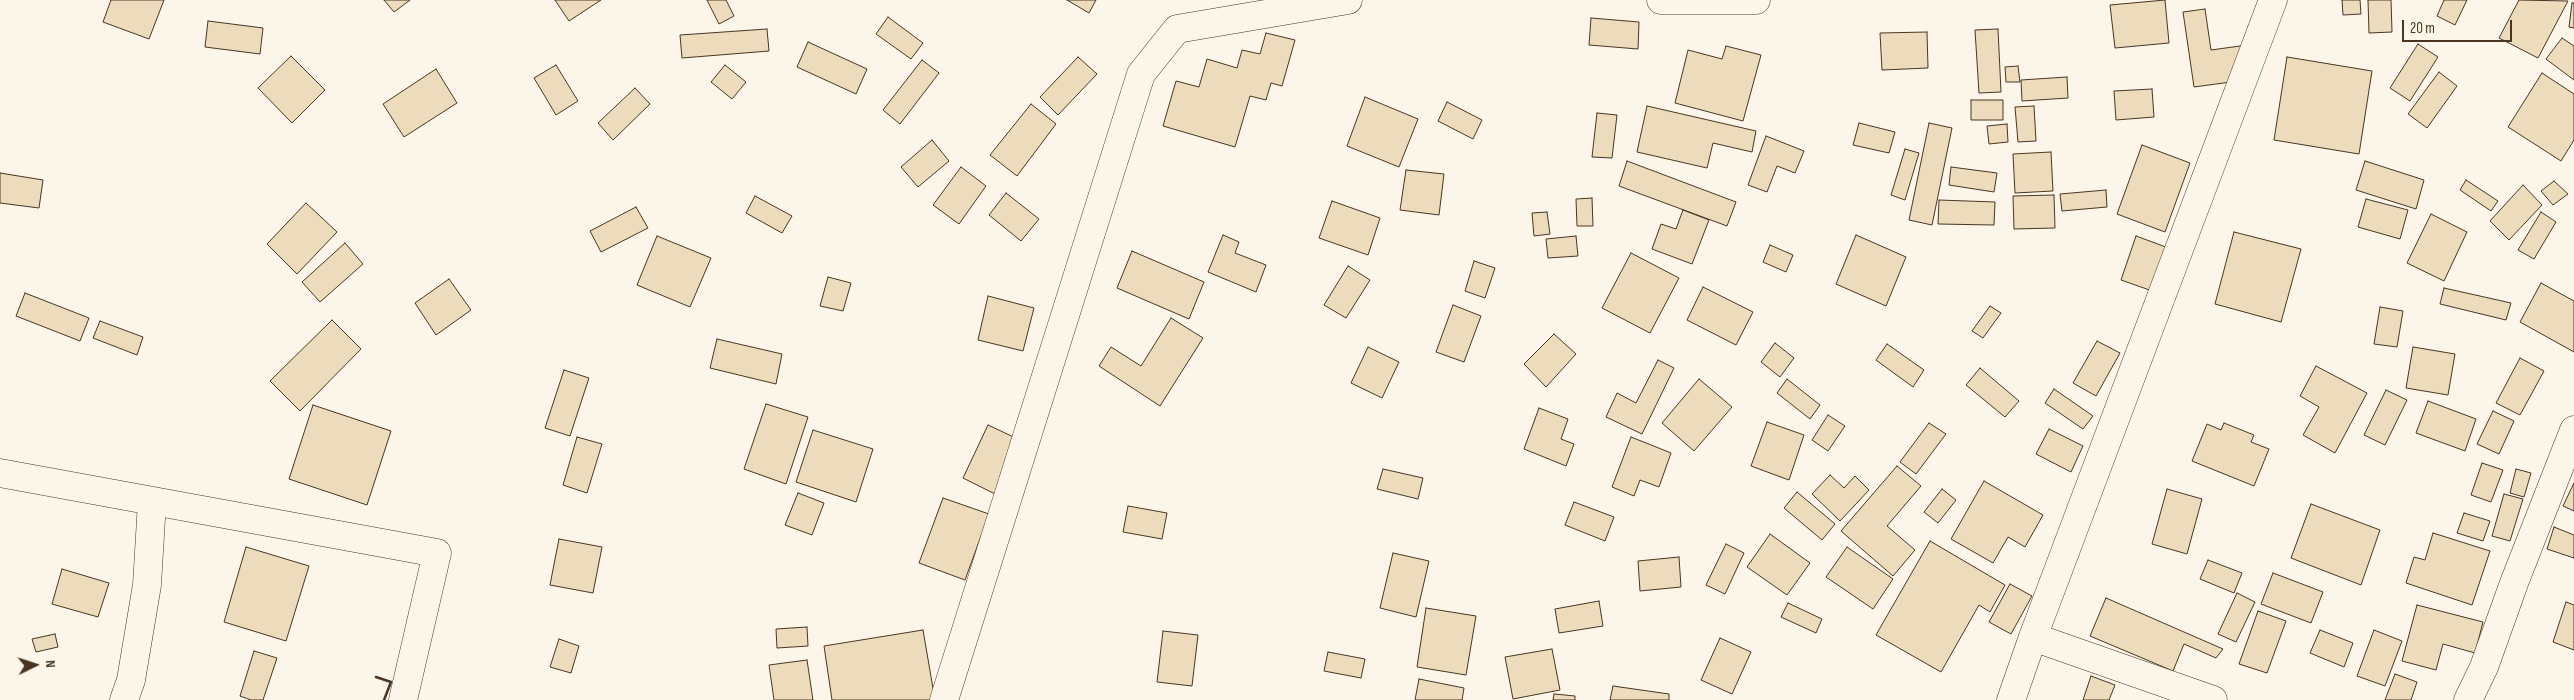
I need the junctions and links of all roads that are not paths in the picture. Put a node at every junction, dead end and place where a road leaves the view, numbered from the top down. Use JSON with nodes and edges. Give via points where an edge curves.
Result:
{"nodes":[{"id":1,"x":1348,"y":0,"type":"edge"},
{"id":2,"x":1661,"y":0,"type":"edge"},
{"id":3,"x":1756,"y":0,"type":"edge"},
{"id":4,"x":2273,"y":0,"type":"edge"},
{"id":5,"x":2574,"y":430,"type":"edge"},
{"id":6,"x":0,"y":473,"type":"edge"},
{"id":7,"x":152,"y":502,"type":"junction"},
{"id":8,"x":2033,"y":636,"type":"junction"},
{"id":9,"x":124,"y":700,"type":"edge"},
{"id":10,"x":403,"y":700,"type":"edge"},
{"id":11,"x":944,"y":700,"type":"edge"},
{"id":12,"x":2011,"y":700,"type":"edge"},
{"id":13,"x":2213,"y":700,"type":"edge"},
{"id":14,"x":2468,"y":700,"type":"edge"}],
"edges":[{"from":1,"to":11,"type":"street","via":[[1177,29],[1141,74]]},
{"from":2,"to":3,"type":"street"},
{"from":4,"to":8,"type":"street"},
{"from":5,"to":14,"type":"street","via":[[2484,667]]},
{"from":6,"to":7,"type":"street"},
{"from":7,"to":9,"type":"street","via":[[147,585],[131,680]]},
{"from":7,"to":10,"type":"street","via":[[437,553]]},
{"from":8,"to":12,"type":"street"},
{"from":8,"to":13,"type":"street"}]}
